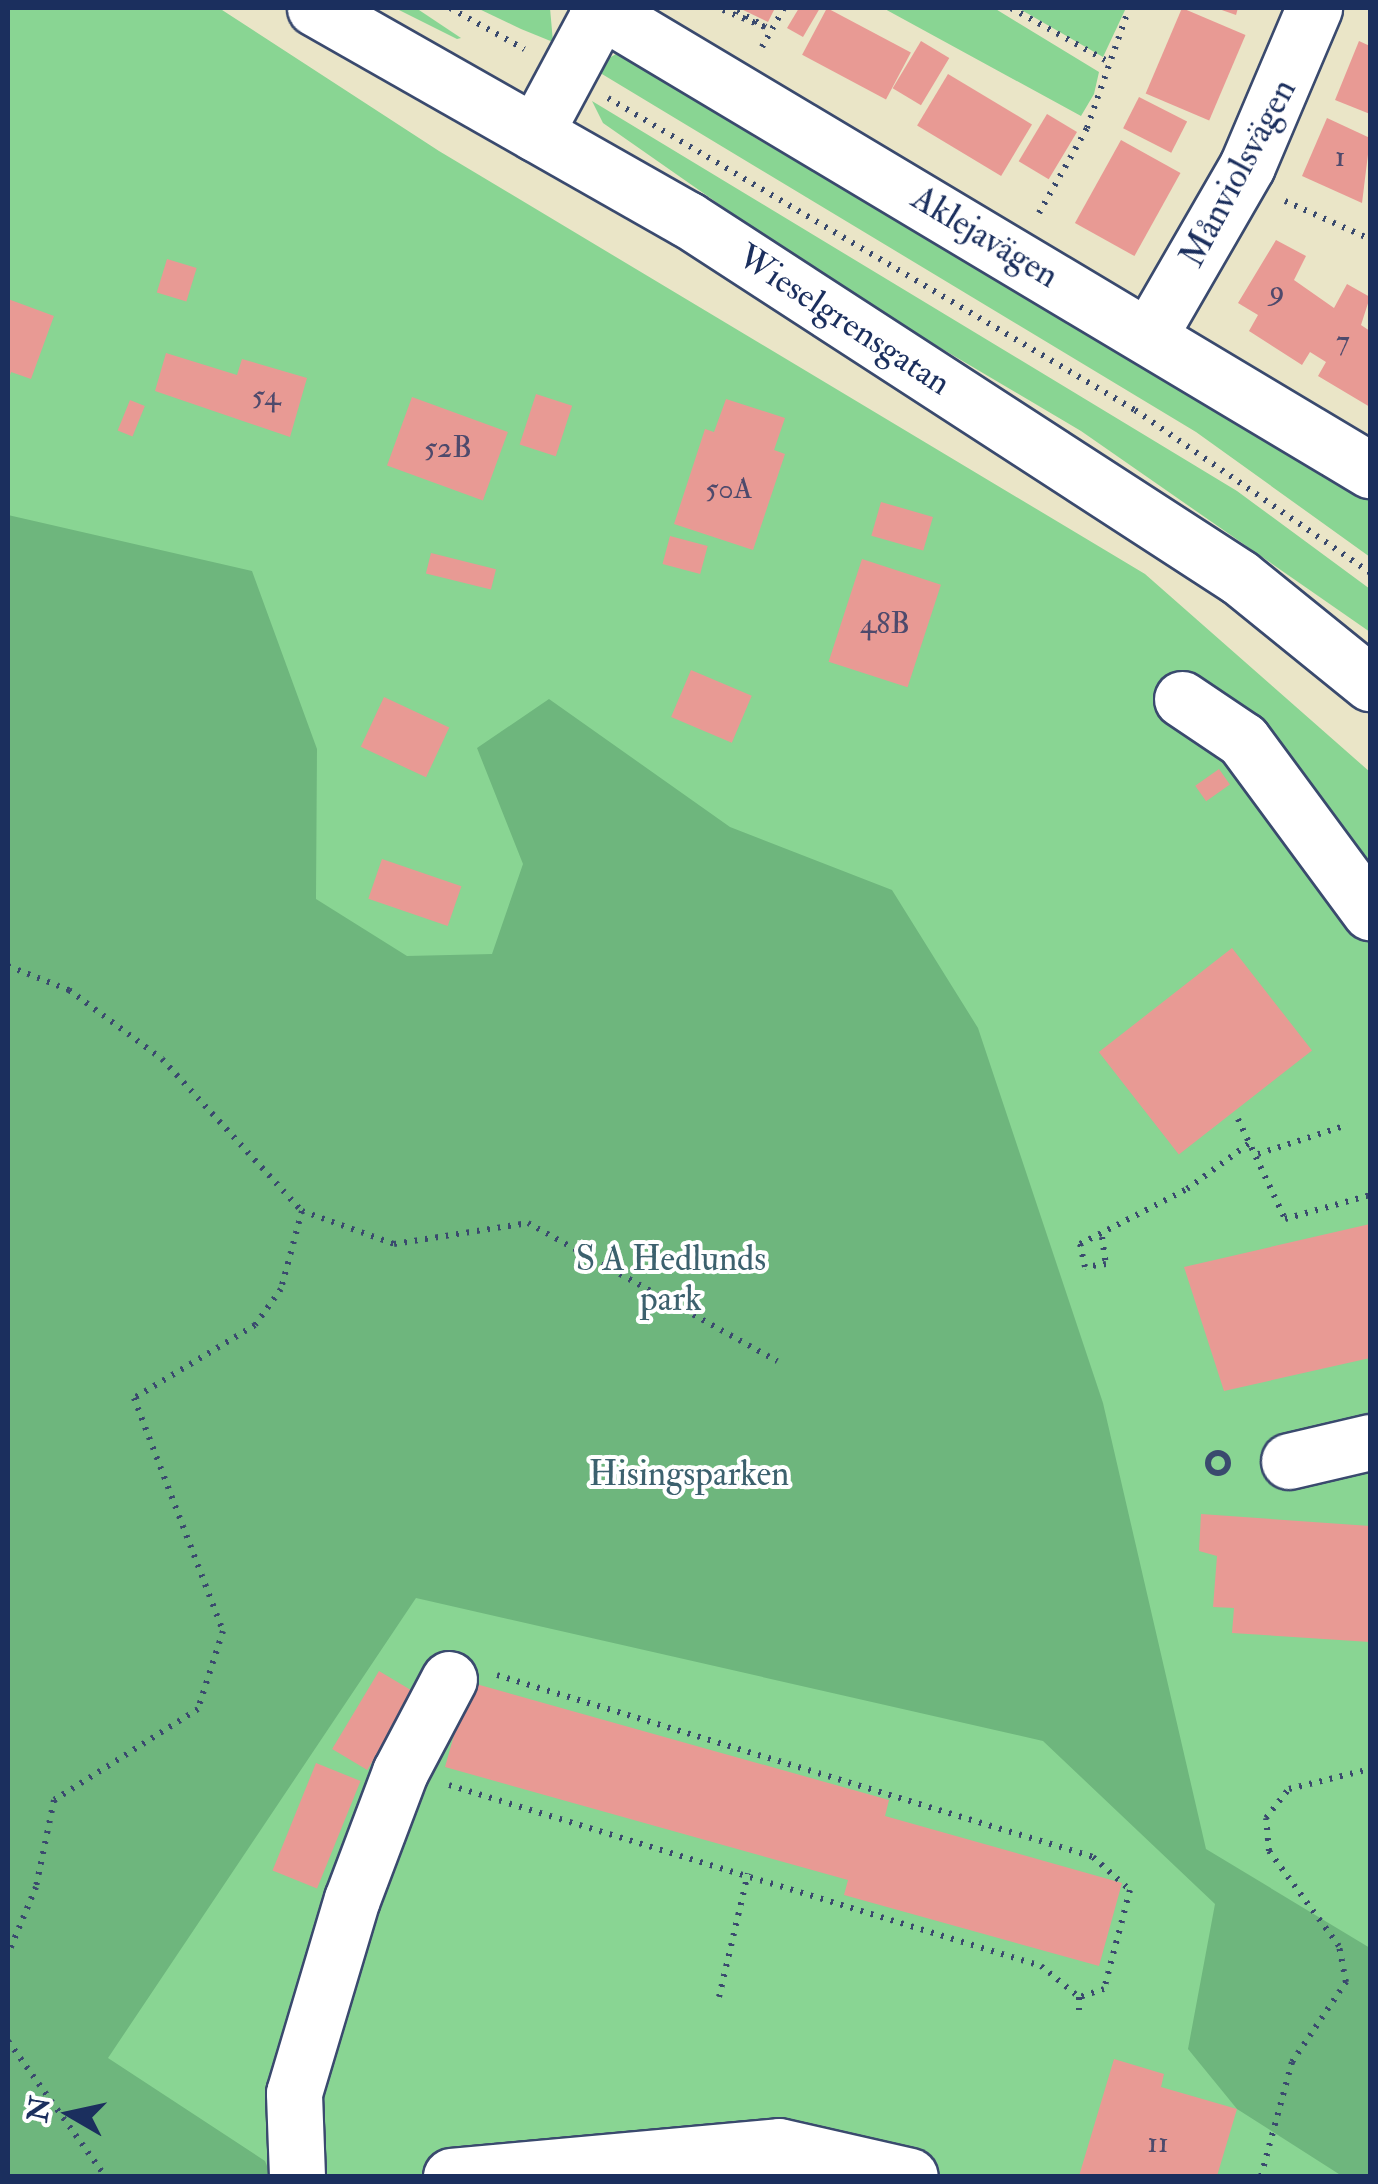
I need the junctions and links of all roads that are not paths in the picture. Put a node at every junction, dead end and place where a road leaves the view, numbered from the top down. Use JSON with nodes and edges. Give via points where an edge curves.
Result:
{"nodes":[{"id":1,"x":315,"y":8,"type":"edge"},
{"id":2,"x":600,"y":8,"type":"edge"},
{"id":3,"x":1314,"y":8,"type":"edge"},
{"id":4,"x":535,"y":132,"type":"junction"},
{"id":5,"x":1150,"y":334,"type":"junction"},
{"id":6,"x":1370,"y":470,"type":"edge"},
{"id":7,"x":1365,"y":672,"type":"edge"},
{"id":8,"x":1182,"y":699,"type":"dead end"},
{"id":9,"x":1370,"y":912,"type":"edge"},
{"id":10,"x":1370,"y":1442,"type":"edge"},
{"id":11,"x":1289,"y":1461,"type":"dead end"},
{"id":12,"x":448,"y":1680,"type":"road end"},
{"id":13,"x":297,"y":2176,"type":"edge"},
{"id":14,"x":451,"y":2176,"type":"edge"},
{"id":15,"x":910,"y":2176,"type":"edge"}],
"edges":[{"from":1,"to":4,"type":"street","name":"Wieselgrensgatan"},
{"from":2,"to":4,"type":"street"},
{"from":2,"to":5,"type":"street","name":"Aklejavägen"},
{"from":3,"to":5,"type":"street","name":"Månviolsvägen","via":[[1247,166]]},
{"from":4,"to":7,"type":"street","name":"Wieselgrensgatan","via":[[737,251],[1239,577]]},
{"from":5,"to":6,"type":"street","name":"Aklejavägen"},
{"from":8,"to":9,"type":"street","via":[[1242,740]]},
{"from":10,"to":11,"type":"street"},
{"from":12,"to":13,"type":"street","via":[[400,1772],[294,2093]]},
{"from":14,"to":15,"type":"street","via":[[779,2146]]}]}
